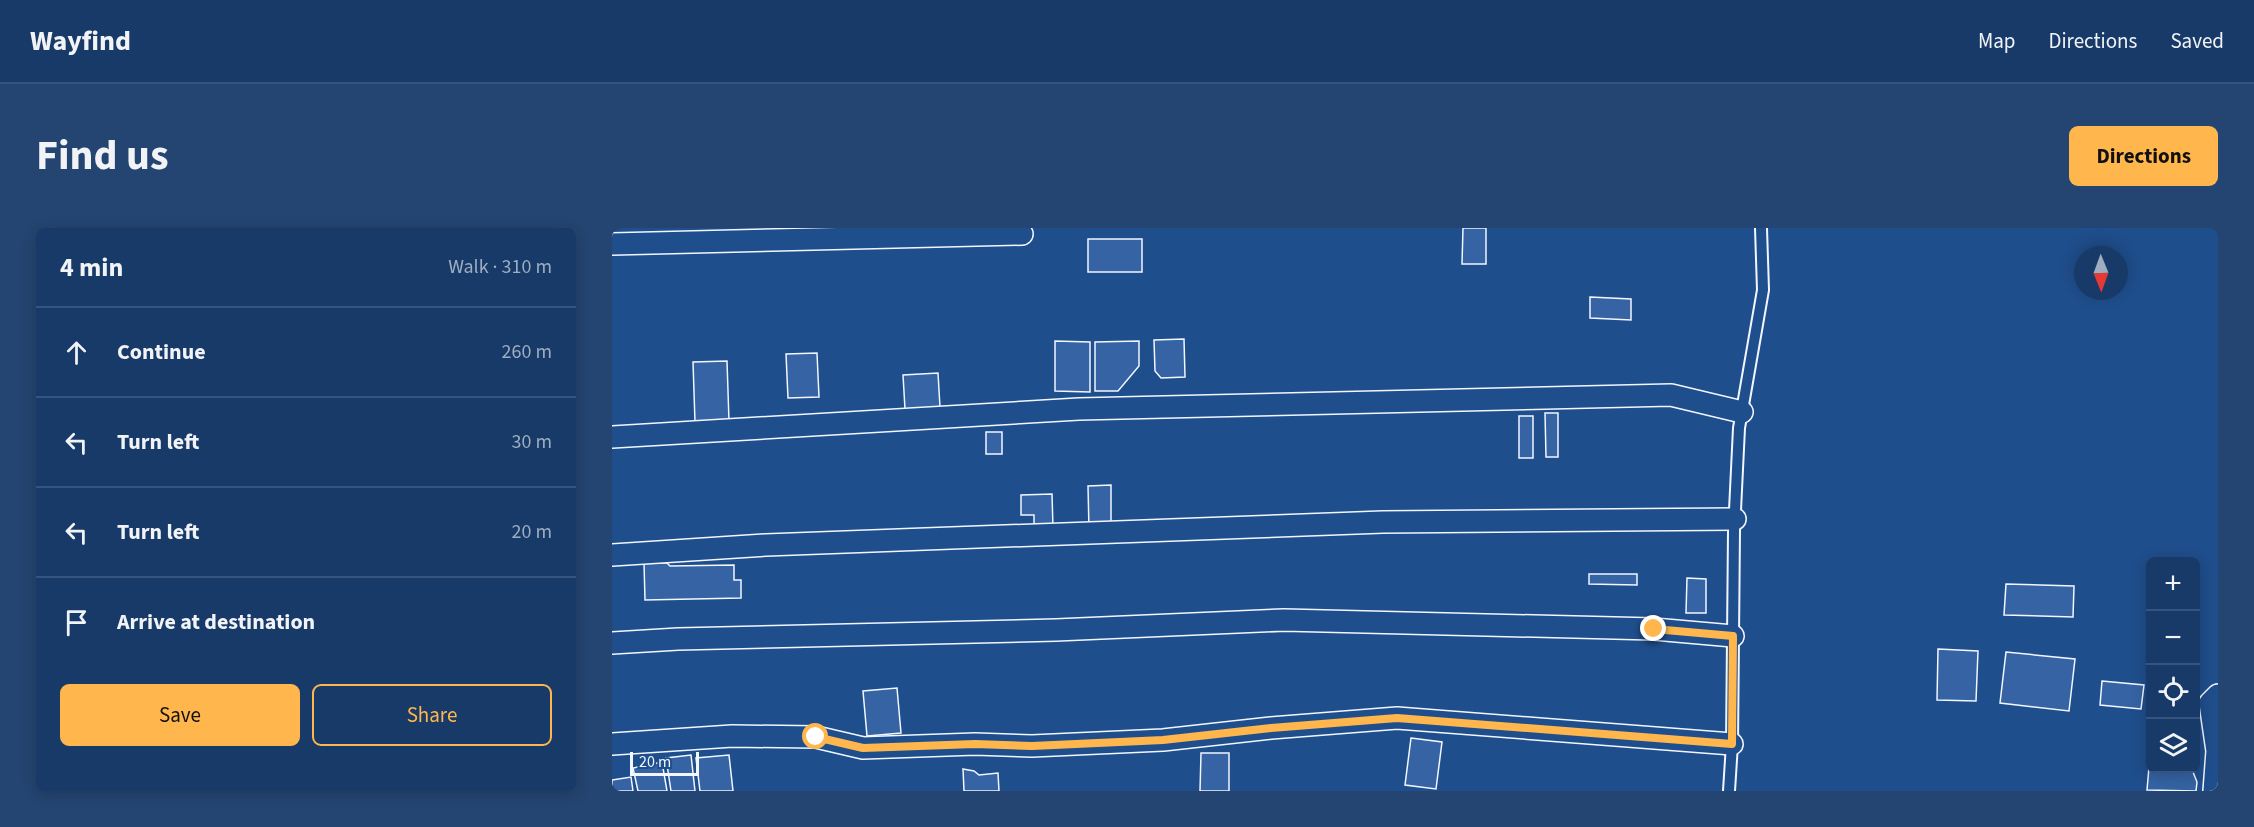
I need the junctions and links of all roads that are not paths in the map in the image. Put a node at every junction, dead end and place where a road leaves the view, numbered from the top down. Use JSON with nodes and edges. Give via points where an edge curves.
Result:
{"nodes":[{"id":1,"x":1761,"y":228,"type":"edge"},
{"id":2,"x":1022,"y":234,"type":"dead end"},
{"id":3,"x":612,"y":244,"type":"edge"},
{"id":4,"x":1742,"y":412,"type":"junction"},
{"id":5,"x":612,"y":437,"type":"edge"},
{"id":6,"x":1735,"y":519,"type":"junction"},
{"id":7,"x":612,"y":555,"type":"edge"},
{"id":8,"x":1733,"y":636,"type":"junction"},
{"id":9,"x":612,"y":643,"type":"edge"},
{"id":10,"x":2218,"y":695,"type":"edge"},
{"id":11,"x":612,"y":744,"type":"edge"},
{"id":12,"x":1732,"y":744,"type":"junction"},
{"id":13,"x":1729,"y":791,"type":"edge"},
{"id":14,"x":2214,"y":791,"type":"edge"}],
"edges":[{"from":1,"to":4,"type":"lane","via":[[1763,290]]},
{"from":2,"to":3,"type":"street"},
{"from":4,"to":5,"type":"street","via":[[1659,395],[1079,409]]},
{"from":4,"to":6,"type":"lane"},
{"from":6,"to":7,"type":"street","via":[[1383,522],[765,545]]},
{"from":6,"to":8,"type":"lane"},
{"from":8,"to":9,"type":"street","via":[[1654,629],[1284,620]]},
{"from":8,"to":12,"type":"lane"},
{"from":10,"to":14,"type":"street","via":[[2210,703],[2217,751]]},
{"from":11,"to":12,"type":"street","via":[[768,736],[816,737],[863,748],[1032,746],[1163,740],[1397,718]]},
{"from":12,"to":13,"type":"lane"}]}
